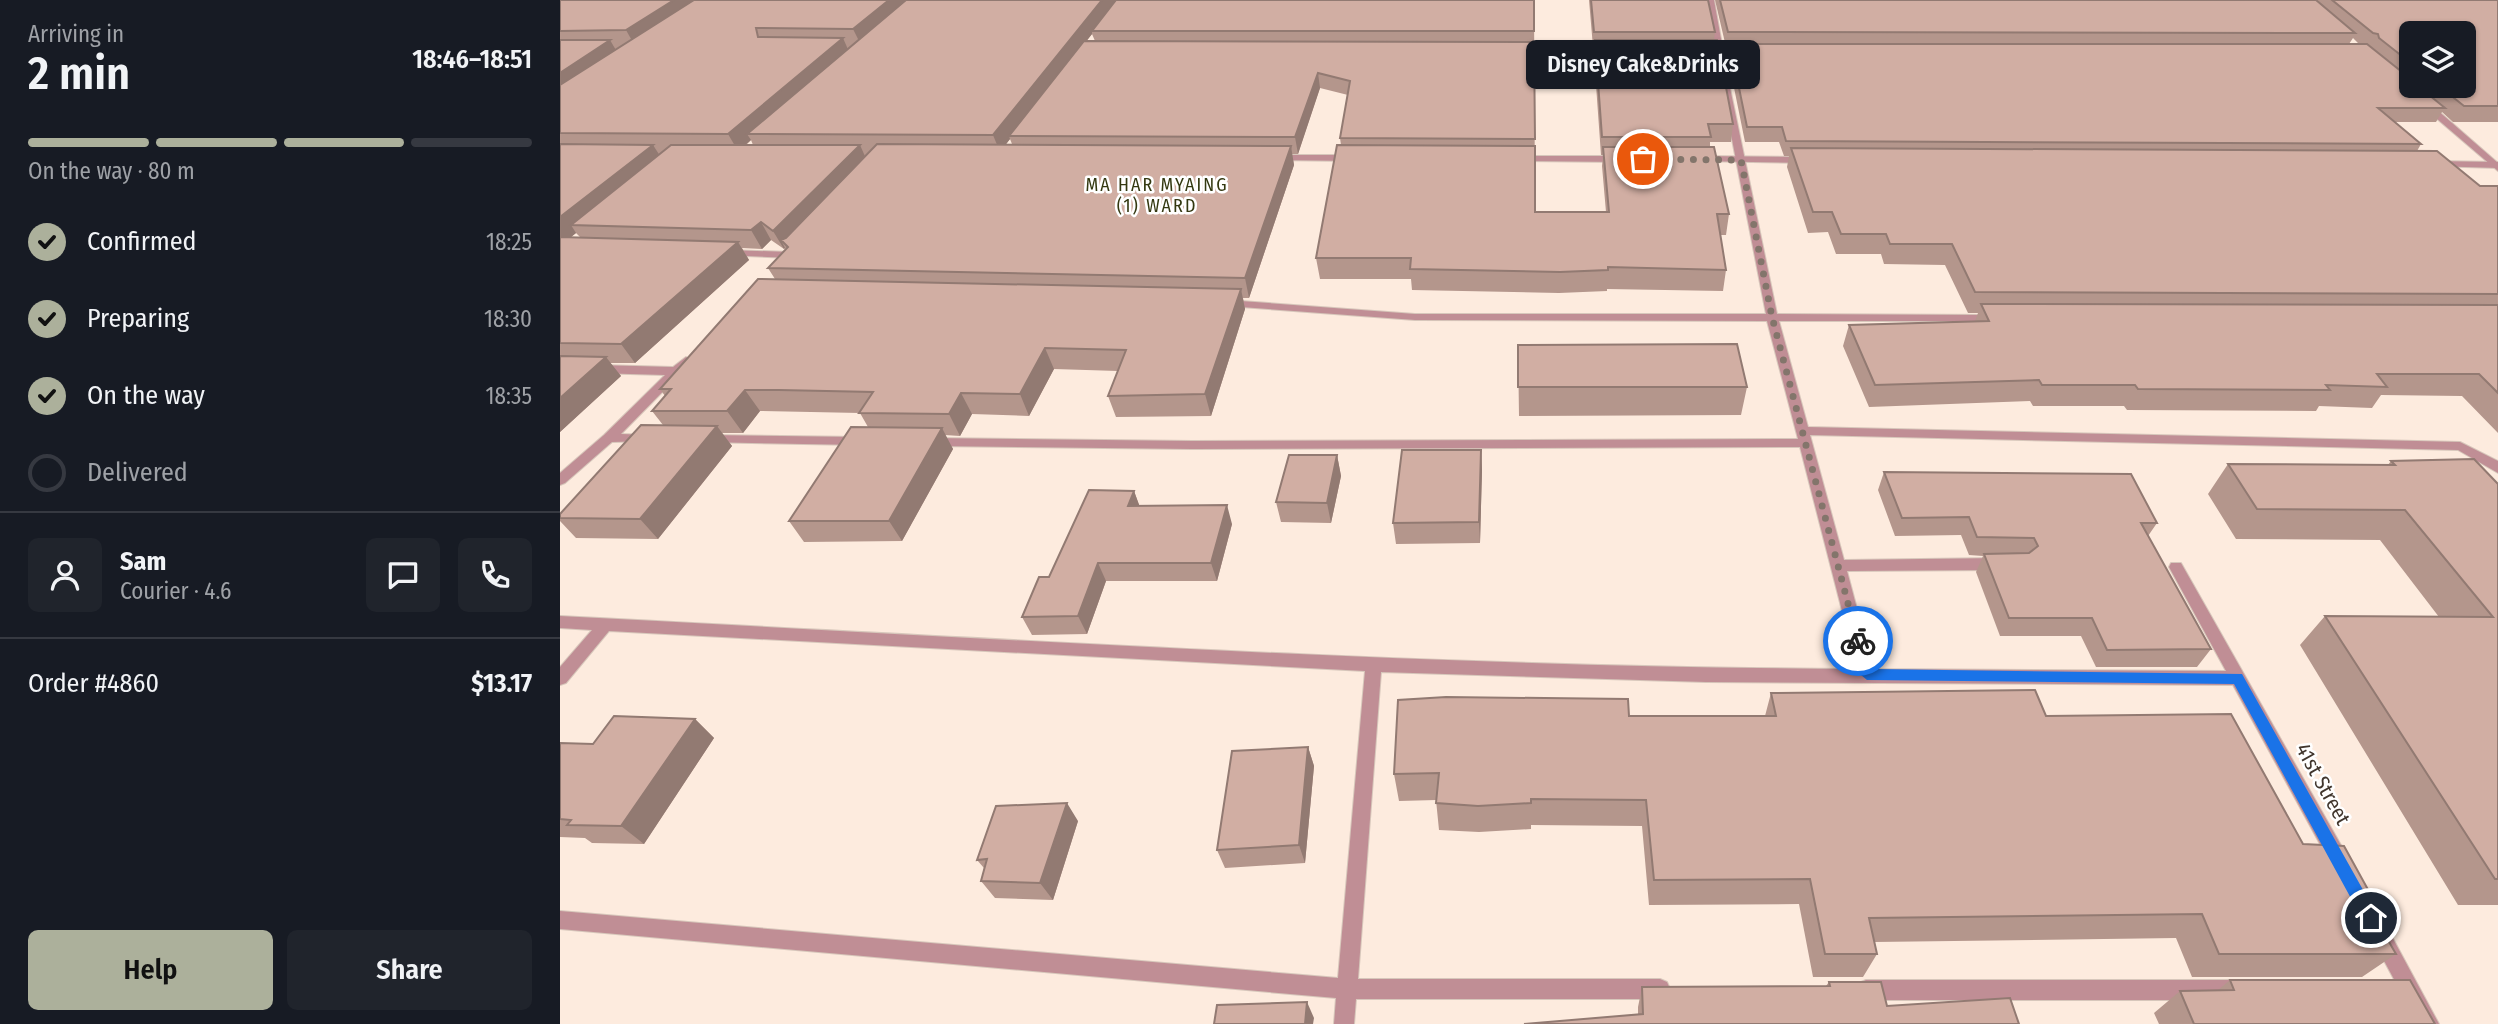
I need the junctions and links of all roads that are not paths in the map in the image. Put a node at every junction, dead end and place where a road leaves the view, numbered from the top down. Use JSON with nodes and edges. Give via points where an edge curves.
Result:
{"nodes":[{"id":1,"x":1710,"y":0,"type":"edge"},
{"id":2,"x":1498,"y":52,"type":"edge"},
{"id":3,"x":1622,"y":52,"type":"edge"},
{"id":4,"x":1692,"y":52,"type":"edge"},
{"id":5,"x":1719,"y":52,"type":"junction"},
{"id":6,"x":1760,"y":52,"type":"edge"},
{"id":7,"x":1722,"y":69,"type":"edge"},
{"id":8,"x":1725,"y":82,"type":"edge"},
{"id":9,"x":2418,"y":98,"type":"edge"},
{"id":10,"x":1268,"y":158,"type":"edge"},
{"id":11,"x":1365,"y":158,"type":"edge"},
{"id":12,"x":1504,"y":159,"type":"edge"},
{"id":13,"x":1629,"y":159,"type":"edge"},
{"id":14,"x":1692,"y":159,"type":"edge"},
{"id":15,"x":1741,"y":160,"type":"junction"},
{"id":16,"x":1825,"y":160,"type":"edge"},
{"id":17,"x":2425,"y":164,"type":"edge"},
{"id":18,"x":2497,"y":166,"type":"edge"},
{"id":19,"x":800,"y":245,"type":"edge"},
{"id":20,"x":721,"y":253,"type":"edge"},
{"id":21,"x":791,"y":255,"type":"junction"},
{"id":22,"x":774,"y":271,"type":"edge"},
{"id":23,"x":1210,"y":303,"type":"edge"},
{"id":24,"x":1772,"y":317,"type":"junction"},
{"id":25,"x":2010,"y":318,"type":"edge"},
{"id":26,"x":694,"y":352,"type":"edge"},
{"id":27,"x":560,"y":368,"type":"edge"},
{"id":28,"x":676,"y":371,"type":"junction"},
{"id":29,"x":1804,"y":437,"type":"junction"},
{"id":30,"x":609,"y":438,"type":"junction"},
{"id":31,"x":664,"y":438,"type":"edge"},
{"id":32,"x":692,"y":439,"type":"edge"},
{"id":33,"x":873,"y":441,"type":"edge"},
{"id":34,"x":914,"y":442,"type":"edge"},
{"id":35,"x":2498,"y":468,"type":"edge"},
{"id":36,"x":560,"y":480,"type":"edge"},
{"id":37,"x":2009,"y":564,"type":"edge"},
{"id":38,"x":1839,"y":566,"type":"junction"},
{"id":39,"x":2176,"y":566,"type":"dead end"},
{"id":40,"x":560,"y":622,"type":"edge"},
{"id":41,"x":606,"y":624,"type":"junction"},
{"id":42,"x":1374,"y":665,"type":"junction"},
{"id":43,"x":1867,"y":675,"type":"junction"},
{"id":44,"x":560,"y":678,"type":"edge"},
{"id":45,"x":2238,"y":678,"type":"junction"},
{"id":46,"x":2344,"y":870,"type":"edge"},
{"id":47,"x":560,"y":920,"type":"edge"},
{"id":48,"x":2378,"y":930,"type":"edge"},
{"id":49,"x":1346,"y":989,"type":"junction"},
{"id":50,"x":1678,"y":989,"type":"edge"},
{"id":51,"x":1844,"y":989,"type":"edge"},
{"id":52,"x":2259,"y":990,"type":"edge"},
{"id":53,"x":2383,"y":990,"type":"edge"},
{"id":54,"x":2411,"y":990,"type":"junction"},
{"id":55,"x":1344,"y":1024,"type":"edge"},
{"id":56,"x":2429,"y":1024,"type":"edge"}],
"edges":[{"from":1,"to":5,"type":"street"},
{"from":2,"to":3,"type":"street"},
{"from":4,"to":5,"type":"street"},
{"from":5,"to":6,"type":"street"},
{"from":5,"to":7,"type":"street"},
{"from":8,"to":15,"type":"street"},
{"from":9,"to":18,"type":"street"},
{"from":10,"to":11,"type":"street"},
{"from":12,"to":13,"type":"street"},
{"from":14,"to":15,"type":"street"},
{"from":15,"to":16,"type":"street"},
{"from":15,"to":24,"type":"street"},
{"from":17,"to":18,"type":"street"},
{"from":19,"to":21,"type":"street"},
{"from":20,"to":21,"type":"street"},
{"from":21,"to":22,"type":"street"},
{"from":23,"to":24,"type":"street","via":[[1415,317]]},
{"from":24,"to":25,"type":"street"},
{"from":24,"to":29,"type":"street"},
{"from":26,"to":28,"type":"street"},
{"from":27,"to":28,"type":"street"},
{"from":28,"to":30,"type":"street"},
{"from":29,"to":34,"type":"street","via":[[1192,445]]},
{"from":29,"to":35,"type":"street","via":[[2460,446]]},
{"from":29,"to":38,"type":"street"},
{"from":30,"to":31,"type":"street"},
{"from":30,"to":36,"type":"street"},
{"from":32,"to":33,"type":"street"},
{"from":37,"to":38,"type":"street"},
{"from":38,"to":43,"type":"street"},
{"from":39,"to":45,"type":"street","name":"41st Street"},
{"from":40,"to":41,"type":"street"},
{"from":41,"to":42,"type":"street"},
{"from":41,"to":44,"type":"street"},
{"from":42,"to":43,"type":"street"},
{"from":42,"to":49,"type":"street"},
{"from":43,"to":45,"type":"street"},
{"from":45,"to":46,"type":"street","name":"41st Street"},
{"from":47,"to":49,"type":"street"},
{"from":48,"to":54,"type":"street"},
{"from":49,"to":50,"type":"street"},
{"from":49,"to":55,"type":"street"},
{"from":51,"to":52,"type":"street"},
{"from":53,"to":54,"type":"street"},
{"from":54,"to":56,"type":"street"}]}
